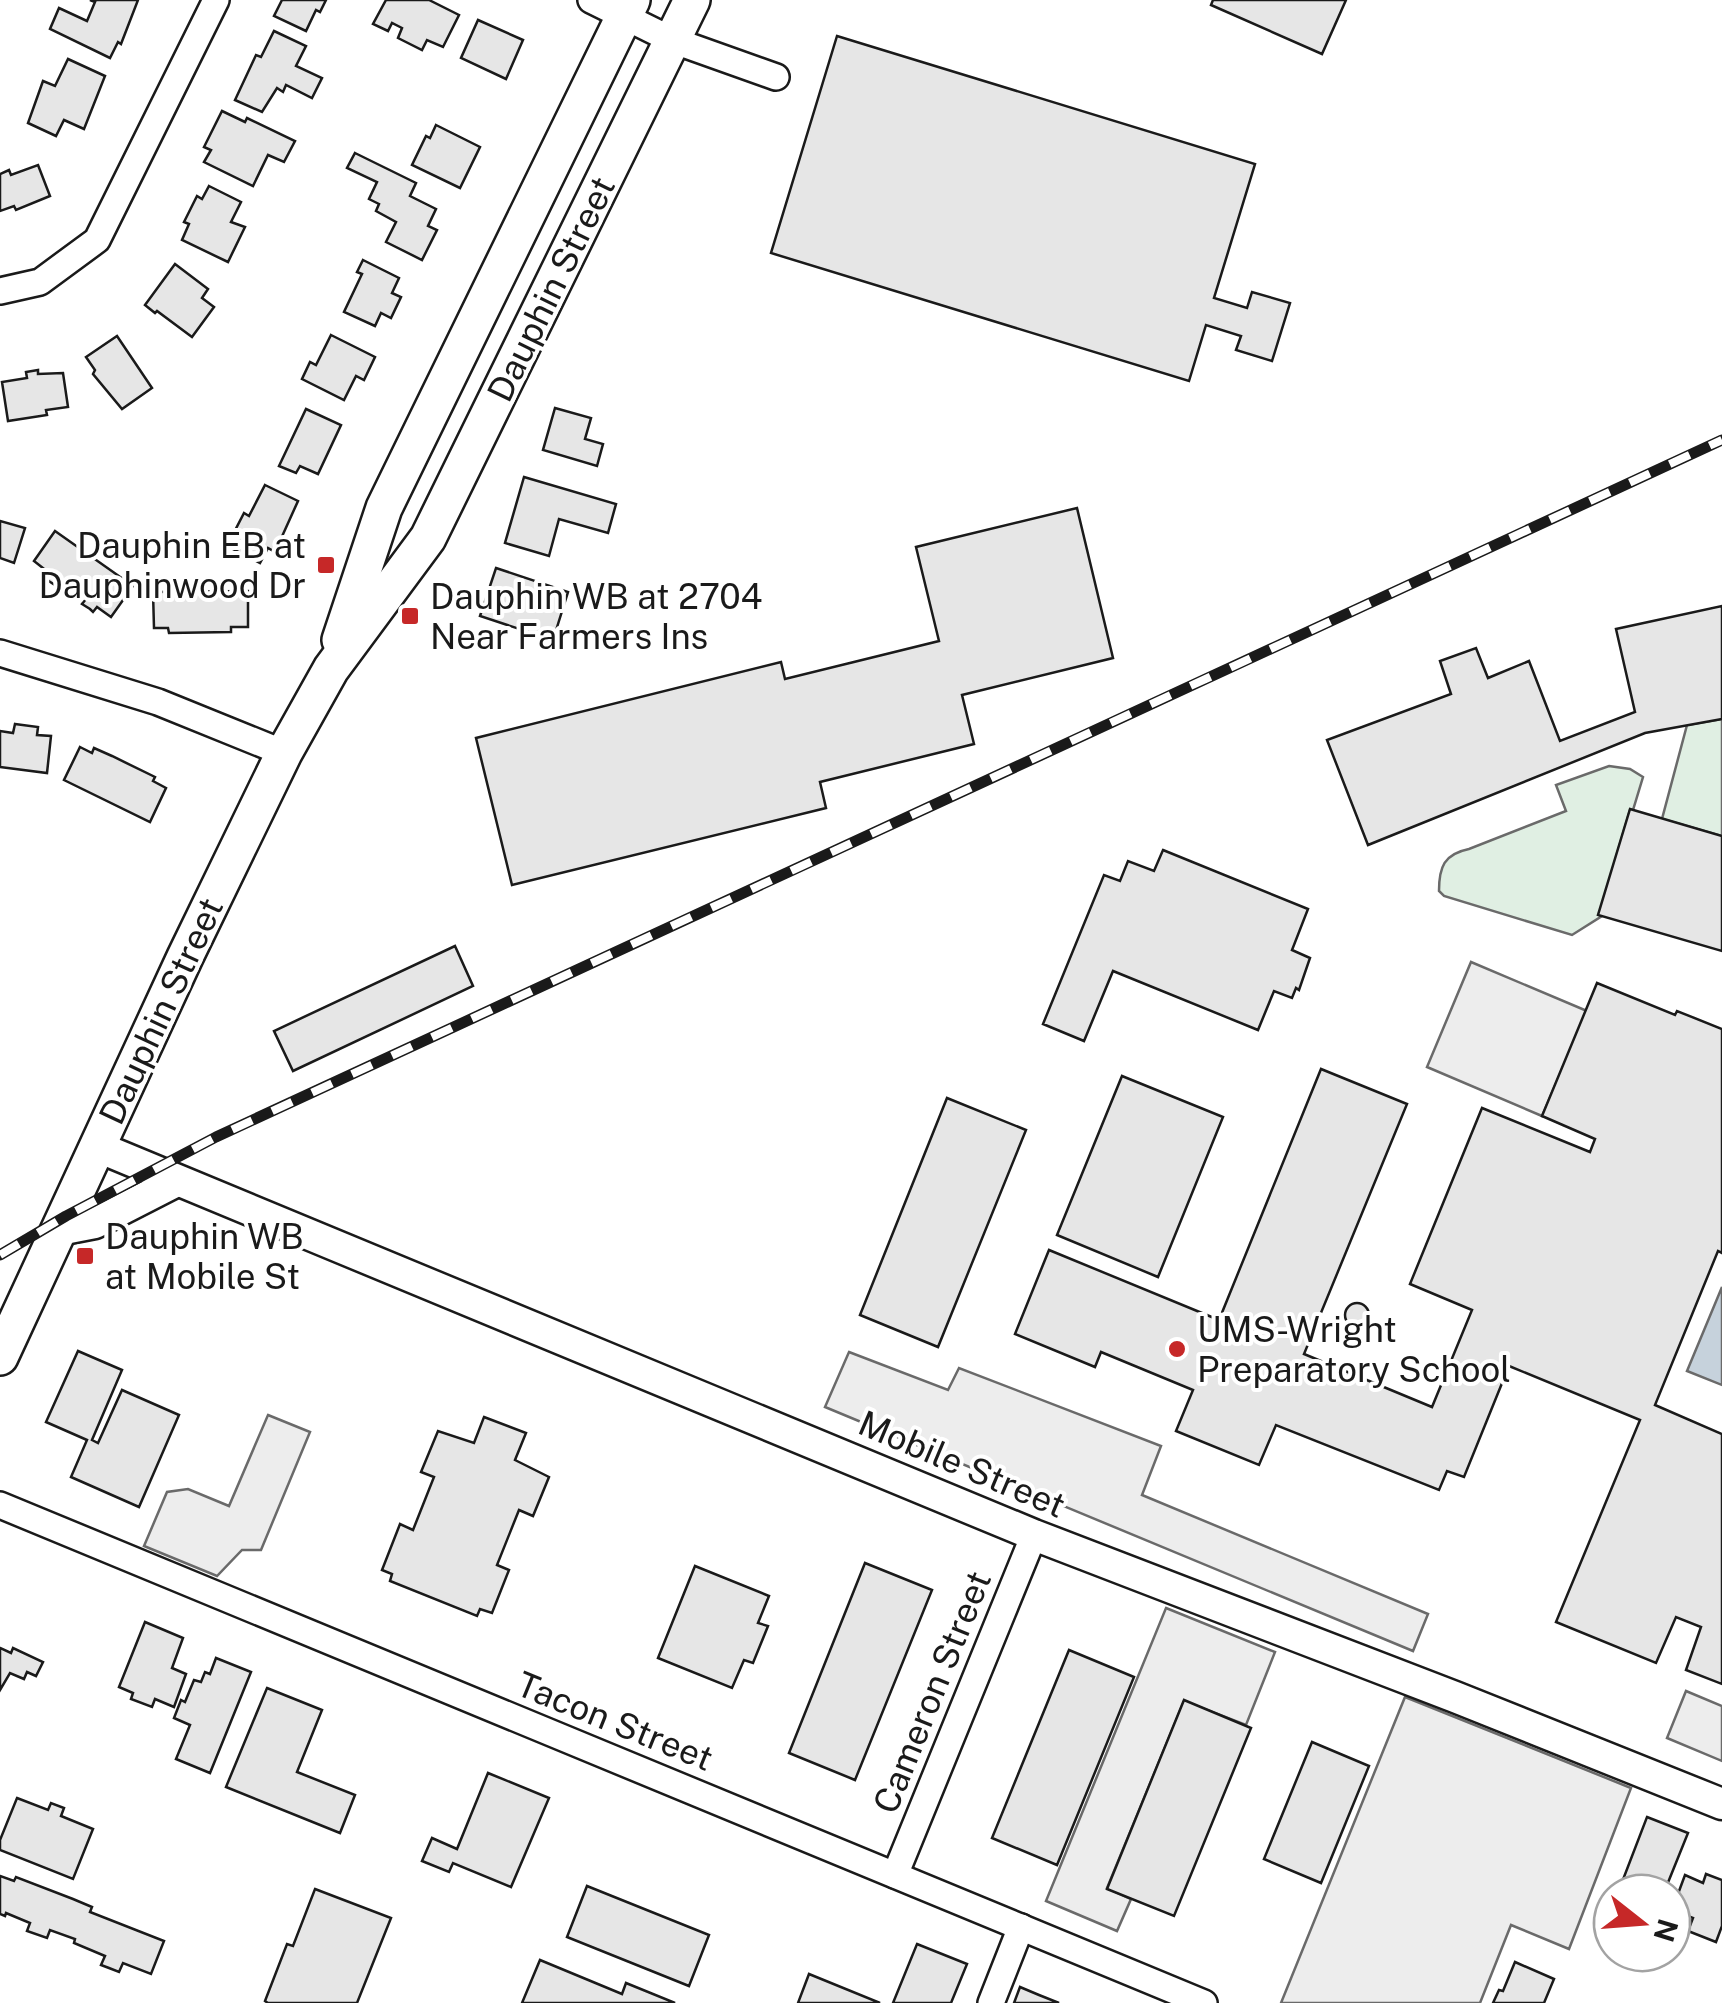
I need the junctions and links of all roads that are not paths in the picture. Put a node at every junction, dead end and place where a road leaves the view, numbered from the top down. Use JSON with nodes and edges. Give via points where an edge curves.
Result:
{"nodes":[{"id":1,"x":216,"y":0,"type":"edge"},
{"id":2,"x":590,"y":0,"type":"edge"},
{"id":3,"x":692,"y":0,"type":"edge"},
{"id":4,"x":628,"y":8,"type":"edge"},
{"id":5,"x":672,"y":40,"type":"junction"},
{"id":6,"x":776,"y":77,"type":"dead end"},
{"id":7,"x":0,"y":292,"type":"edge"},
{"id":8,"x":0,"y":653,"type":"edge"},
{"id":9,"x":330,"y":669,"type":"junction"},
{"id":10,"x":284,"y":753,"type":"junction"},
{"id":11,"x":98,"y":1147,"type":"junction"},
{"id":12,"x":177,"y":1181,"type":"junction"},
{"id":13,"x":59,"y":1230,"type":"junction"},
{"id":14,"x":0,"y":1357,"type":"edge"},
{"id":15,"x":0,"y":1505,"type":"edge"},
{"id":16,"x":1034,"y":1535,"type":"junction"},
{"id":17,"x":1722,"y":1804,"type":"edge"},
{"id":18,"x":894,"y":1875,"type":"junction"},
{"id":19,"x":1021,"y":1928,"type":"junction"},
{"id":20,"x":991,"y":2003,"type":"edge"},
{"id":21,"x":1204,"y":2003,"type":"edge"}],
"edges":[{"from":1,"to":7,"type":"street","via":[[97,240],[40,282]]},
{"from":2,"to":4,"type":"street"},
{"from":3,"to":5,"type":"main road","name":"Dauphin Street"},
{"from":4,"to":5,"type":"street"},
{"from":4,"to":9,"type":"main road","name":"Dauphin Street","via":[[384,508]]},
{"from":5,"to":6,"type":"street"},
{"from":5,"to":9,"type":"main road","name":"Dauphin Street","via":[[428,538]]},
{"from":8,"to":10,"type":"street","via":[[158,702]]},
{"from":9,"to":10,"type":"main road","name":"Dauphin Street"},
{"from":10,"to":11,"type":"main road","name":"Dauphin Street"},
{"from":11,"to":12,"type":"street","name":"Mobile Street"},
{"from":11,"to":13,"type":"main road","name":"Dauphin Street"},
{"from":12,"to":13,"type":"street","via":[[95,1223]]},
{"from":12,"to":16,"type":"street","name":"Mobile Street"},
{"from":13,"to":14,"type":"main road","name":"Dauphin Street"},
{"from":15,"to":18,"type":"street","name":"Tacon Street"},
{"from":16,"to":17,"type":"street","name":"Mobile Street"},
{"from":16,"to":18,"type":"street","name":"Cameron Street"},
{"from":18,"to":19,"type":"street","name":"Tacon Street"},
{"from":19,"to":20,"type":"street"},
{"from":19,"to":21,"type":"street","name":"Tacon Street"}]}
